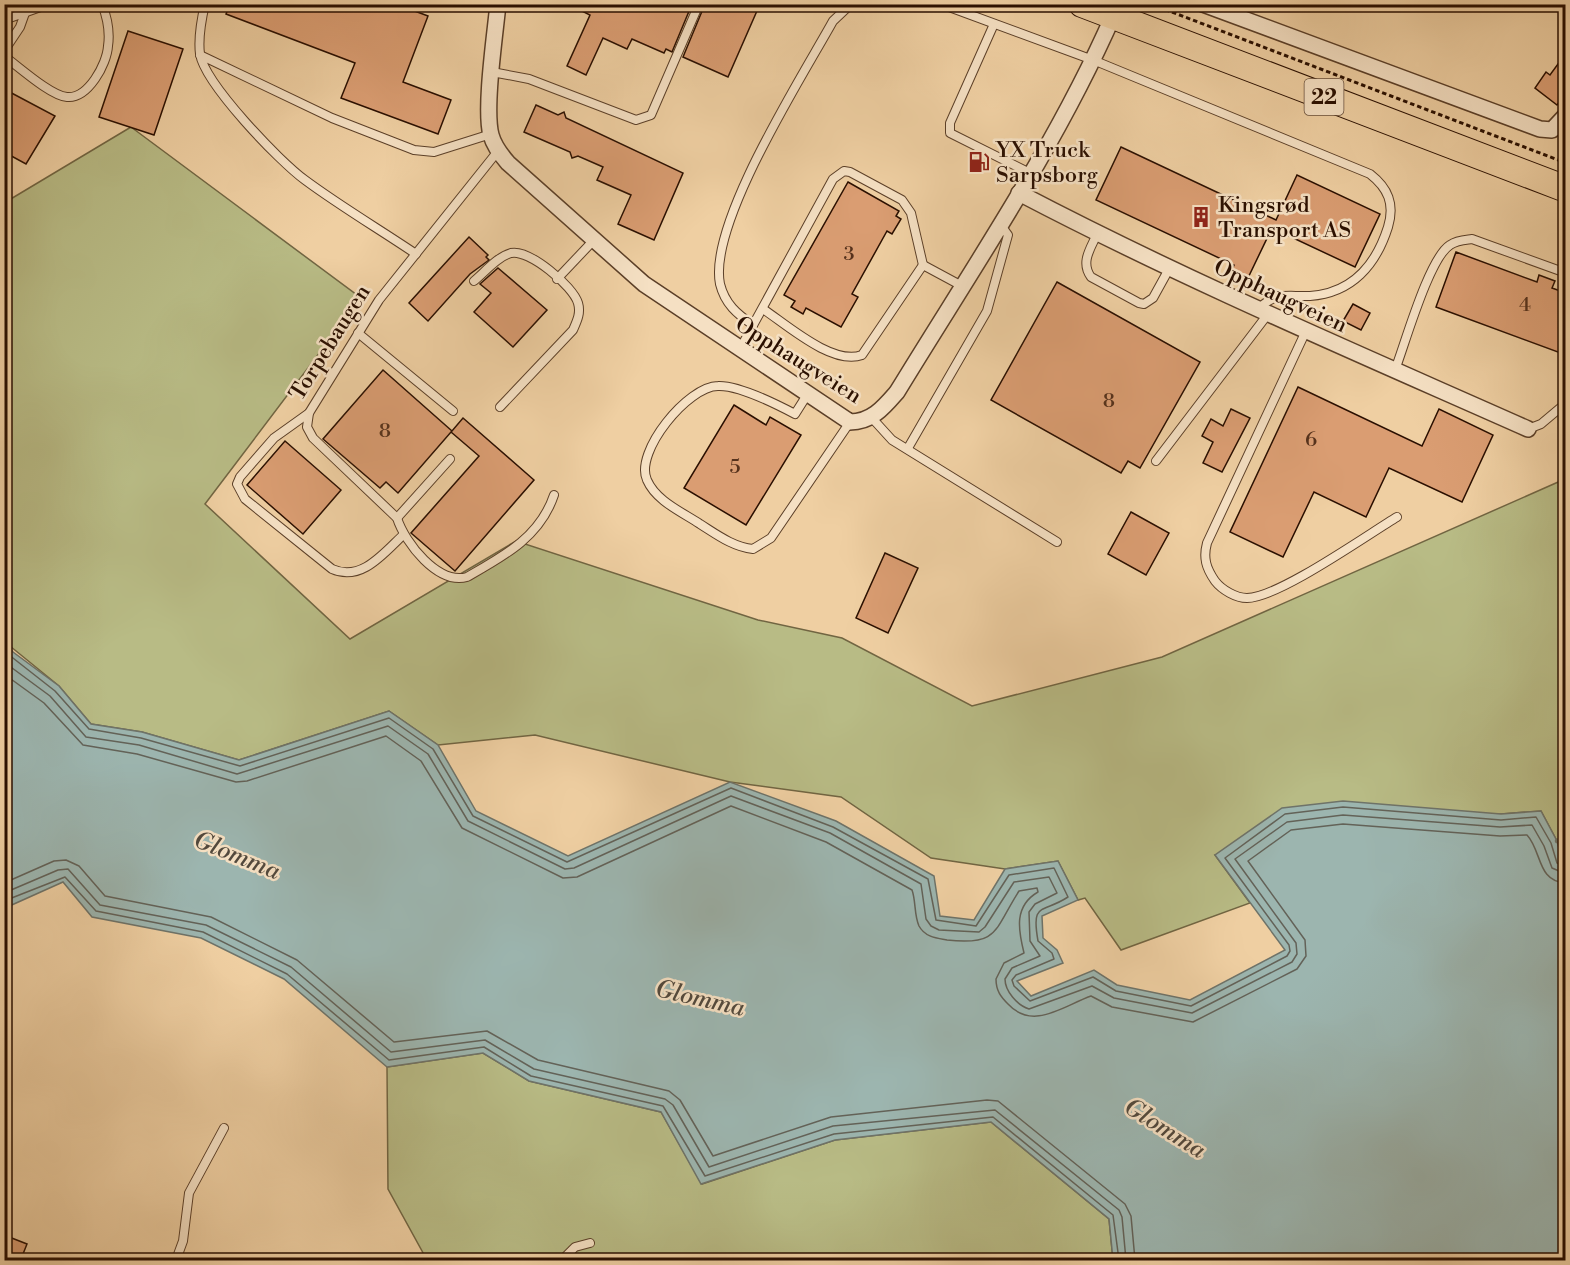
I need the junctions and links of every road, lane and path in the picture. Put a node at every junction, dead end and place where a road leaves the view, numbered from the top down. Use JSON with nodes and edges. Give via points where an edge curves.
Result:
{"nodes":[{"id":1,"x":49,"y":4,"type":"edge"},
{"id":2,"x":102,"y":4,"type":"edge"},
{"id":3,"x":205,"y":4,"type":"edge"},
{"id":4,"x":498,"y":4,"type":"edge"},
{"id":5,"x":699,"y":4,"type":"edge"},
{"id":6,"x":851,"y":4,"type":"edge"},
{"id":7,"x":941,"y":4,"type":"edge"},
{"id":8,"x":1082,"y":4,"type":"edge"},
{"id":9,"x":1151,"y":4,"type":"edge"},
{"id":10,"x":1203,"y":4,"type":"edge"},
{"id":11,"x":25,"y":13,"type":"junction"},
{"id":12,"x":1113,"y":16,"type":"junction"},
{"id":13,"x":4,"y":20,"type":"edge"},
{"id":14,"x":994,"y":24,"type":"junction"},
{"id":15,"x":4,"y":51,"type":"edge"},
{"id":16,"x":200,"y":55,"type":"junction"},
{"id":17,"x":4,"y":56,"type":"edge"},
{"id":18,"x":1093,"y":60,"type":"junction"},
{"id":19,"x":492,"y":72,"type":"junction"},
{"id":20,"x":1566,"y":115,"type":"edge"},
{"id":21,"x":490,"y":134,"type":"junction"},
{"id":22,"x":498,"y":151,"type":"junction"},
{"id":23,"x":1566,"y":163,"type":"edge"},
{"id":24,"x":1030,"y":173,"type":"junction"},
{"id":25,"x":1566,"y":189,"type":"edge"},
{"id":26,"x":1020,"y":193,"type":"junction"},
{"id":27,"x":1000,"y":224,"type":"junction"},
{"id":28,"x":1097,"y":234,"type":"junction"},
{"id":29,"x":593,"y":241,"type":"junction"},
{"id":30,"x":416,"y":254,"type":"junction"},
{"id":31,"x":923,"y":265,"type":"junction"},
{"id":32,"x":1169,"y":269,"type":"junction"},
{"id":33,"x":1566,"y":273,"type":"edge"},
{"id":34,"x":557,"y":279,"type":"junction"},
{"id":35,"x":474,"y":281,"type":"dead end"},
{"id":36,"x":962,"y":286,"type":"junction"},
{"id":37,"x":763,"y":309,"type":"junction"},
{"id":38,"x":1263,"y":311,"type":"junction"},
{"id":39,"x":753,"y":325,"type":"junction"},
{"id":40,"x":358,"y":333,"type":"junction"},
{"id":41,"x":1305,"y":333,"type":"junction"},
{"id":42,"x":740,"y":349,"type":"junction"},
{"id":43,"x":1395,"y":370,"type":"junction"},
{"id":44,"x":807,"y":395,"type":"junction"},
{"id":45,"x":1566,"y":403,"type":"edge"},
{"id":46,"x":500,"y":407,"type":"dead end"},
{"id":47,"x":453,"y":411,"type":"dead end"},
{"id":48,"x":309,"y":413,"type":"junction"},
{"id":49,"x":871,"y":417,"type":"junction"},
{"id":50,"x":850,"y":422,"type":"junction"},
{"id":51,"x":1528,"y":429,"type":"joint"},
{"id":52,"x":908,"y":448,"type":"junction"},
{"id":53,"x":450,"y":459,"type":"dead end"},
{"id":54,"x":1156,"y":461,"type":"dead end"},
{"id":55,"x":554,"y":495,"type":"dead end"},
{"id":56,"x":1397,"y":517,"type":"dead end"},
{"id":57,"x":397,"y":518,"type":"junction"},
{"id":58,"x":403,"y":535,"type":"junction"},
{"id":59,"x":1057,"y":542,"type":"dead end"},
{"id":60,"x":224,"y":1128,"type":"dead end"},
{"id":61,"x":590,"y":1243,"type":"dead end"},
{"id":62,"x":4,"y":1258,"type":"edge"},
{"id":63,"x":11,"y":1260,"type":"edge"},
{"id":64,"x":176,"y":1260,"type":"edge"},
{"id":65,"x":562,"y":1260,"type":"edge"}],
"edges":[{"from":1,"to":11,"type":"lane"},
{"from":2,"to":17,"type":"lane","via":[[108,47],[105,60],[83,92],[68,98],[57,94]]},
{"from":3,"to":16,"type":"lane"},
{"from":4,"to":19,"type":"street"},
{"from":5,"to":19,"type":"lane","via":[[651,115],[636,120],[529,78]]},
{"from":6,"to":39,"type":"lane","via":[[827,31],[752,169],[726,229],[719,263],[720,283],[729,306]]},
{"from":7,"to":14,"type":"lane"},
{"from":8,"to":12,"type":"highway","number":"22"},
{"from":9,"to":23,"type":"path"},
{"from":10,"to":20,"type":"street","via":[[1540,129],[1552,130]]},
{"from":11,"to":13,"type":"lane"},
{"from":11,"to":15,"type":"lane"},
{"from":12,"to":18,"type":"street","name":"Opphaugveien"},
{"from":12,"to":25,"type":"highway","number":"22"},
{"from":14,"to":18,"type":"lane"},
{"from":14,"to":24,"type":"lane","via":[[950,123],[950,133]]},
{"from":16,"to":21,"type":"lane","via":[[332,118],[414,150],[434,152]]},
{"from":16,"to":30,"type":"lane","via":[[210,78],[233,108],[303,179]]},
{"from":18,"to":24,"type":"street","name":"Opphaugveien"},
{"from":18,"to":38,"type":"lane","via":[[1370,174],[1383,185],[1390,198],[1388,227],[1376,258],[1361,276],[1330,294],[1269,299]]},
{"from":19,"to":21,"type":"street"},
{"from":21,"to":22,"type":"street"},
{"from":22,"to":29,"type":"street","name":"Opphaugveien"},
{"from":22,"to":30,"type":"lane","name":"Torpebaugen"},
{"from":24,"to":26,"type":"street","name":"Opphaugveien"},
{"from":26,"to":27,"type":"street","name":"Opphaugveien"},
{"from":26,"to":28,"type":"street","name":"Opphaugveien"},
{"from":27,"to":36,"type":"street","name":"Opphaugveien"},
{"from":27,"to":52,"type":"lane","via":[[1008,235],[987,312]]},
{"from":28,"to":32,"type":"street","name":"Opphaugveien"},
{"from":28,"to":32,"type":"lane","via":[[1086,260],[1087,271],[1091,277],[1139,303],[1154,298]]},
{"from":29,"to":34,"type":"lane"},
{"from":29,"to":42,"type":"street","name":"Opphaugveien","via":[[644,284]]},
{"from":30,"to":40,"type":"lane","name":"Torpebaugen"},
{"from":31,"to":36,"type":"lane"},
{"from":31,"to":37,"type":"lane","via":[[862,355],[852,359],[829,352]]},
{"from":31,"to":37,"type":"lane","via":[[911,213],[902,201],[844,171],[833,178]]},
{"from":32,"to":38,"type":"street","name":"Opphaugveien"},
{"from":33,"to":43,"type":"lane","via":[[1472,239],[1448,246],[1432,269]]},
{"from":34,"to":35,"type":"lane","via":[[523,252],[502,257]]},
{"from":34,"to":46,"type":"lane","via":[[578,303],[579,315],[573,330]]},
{"from":36,"to":49,"type":"street","name":"Opphaugveien","via":[[897,392]]},
{"from":37,"to":39,"type":"lane"},
{"from":38,"to":41,"type":"street","name":"Opphaugveien"},
{"from":38,"to":54,"type":"lane"},
{"from":39,"to":42,"type":"lane"},
{"from":40,"to":47,"type":"lane"},
{"from":40,"to":48,"type":"lane","name":"Torpebaugen"},
{"from":41,"to":43,"type":"street","name":"Opphaugveien"},
{"from":41,"to":56,"type":"lane","via":[[1207,543],[1203,555],[1206,567],[1227,592],[1246,598],[1265,595]]},
{"from":42,"to":44,"type":"street","name":"Opphaugveien"},
{"from":43,"to":51,"type":"street","name":"Opphaugveien"},
{"from":44,"to":50,"type":"street","name":"Opphaugveien"},
{"from":44,"to":50,"type":"lane","via":[[795,414],[766,398],[728,387],[705,389],[671,416],[645,458],[647,481],[668,504],[730,542],[753,549],[771,538]]},
{"from":45,"to":51,"type":"lane","via":[[1541,424]]},
{"from":48,"to":57,"type":"lane","name":"Torpebaugen","via":[[307,427],[313,438]]},
{"from":48,"to":58,"type":"lane","via":[[274,438],[240,477],[237,484],[245,498],[342,574],[354,573],[375,562]]},
{"from":49,"to":50,"type":"street","name":"Opphaugveien"},
{"from":49,"to":52,"type":"lane","via":[[882,432]]},
{"from":52,"to":59,"type":"lane"},
{"from":53,"to":57,"type":"lane"},
{"from":55,"to":58,"type":"lane","name":"Torpebaugen","via":[[549,512],[536,531],[458,580],[448,578]]},
{"from":57,"to":58,"type":"lane","name":"Torpebaugen"},
{"from":60,"to":64,"type":"lane","via":[[189,1193],[183,1241]]},
{"from":61,"to":65,"type":"lane","via":[[575,1247]]},
{"from":62,"to":63,"type":"lane"}]}
